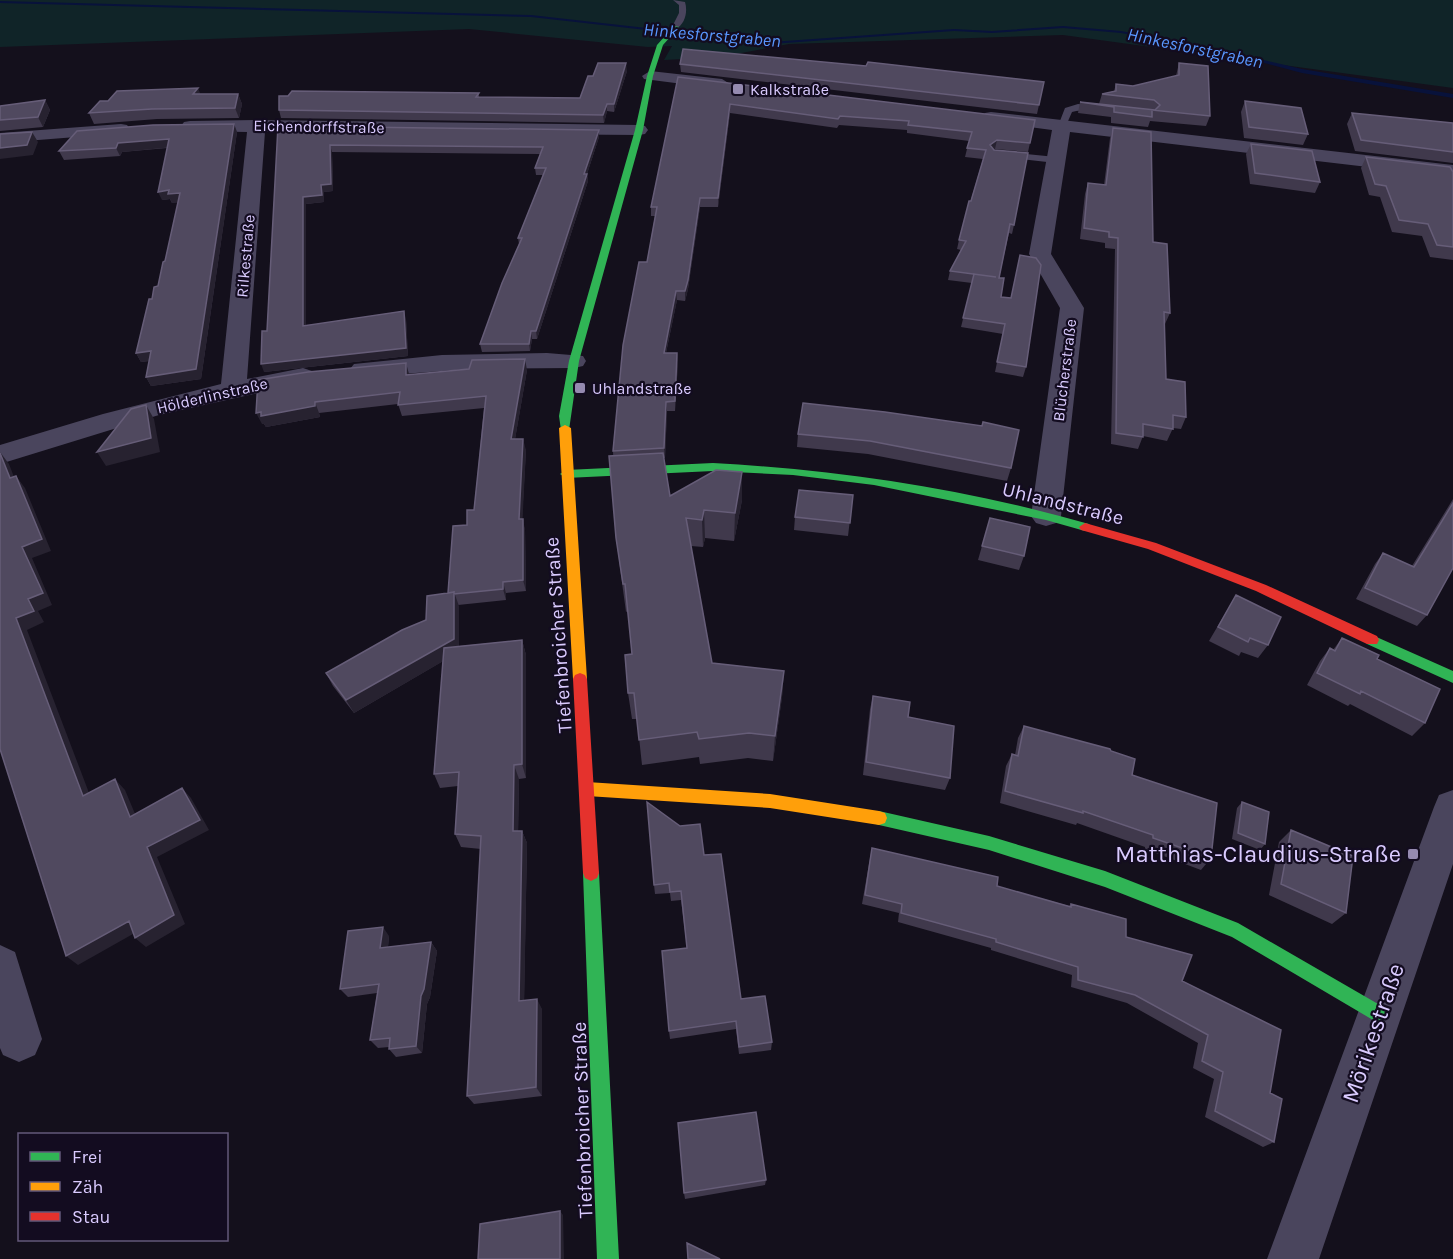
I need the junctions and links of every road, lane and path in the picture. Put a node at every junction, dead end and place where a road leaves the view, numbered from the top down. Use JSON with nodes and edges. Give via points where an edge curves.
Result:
{"nodes":[{"id":1,"x":677,"y":0,"type":"edge"},
{"id":2,"x":672,"y":32,"type":"joint"},
{"id":3,"x":650,"y":76,"type":"junction"},
{"id":4,"x":739,"y":87,"type":"edge"},
{"id":5,"x":1115,"y":111,"type":"edge"},
{"id":6,"x":970,"y":115,"type":"edge"},
{"id":7,"x":257,"y":125,"type":"junction"},
{"id":8,"x":168,"y":126,"type":"edge"},
{"id":9,"x":1062,"y":126,"type":"junction"},
{"id":10,"x":134,"y":128,"type":"edge"},
{"id":11,"x":639,"y":130,"type":"junction"},
{"id":12,"x":0,"y":138,"type":"edge"},
{"id":13,"x":995,"y":154,"type":"edge"},
{"id":14,"x":1056,"y":160,"type":"junction"},
{"id":15,"x":1451,"y":175,"type":"edge"},
{"id":16,"x":574,"y":361,"type":"junction"},
{"id":17,"x":234,"y":387,"type":"junction"},
{"id":18,"x":0,"y":455,"type":"edge"},
{"id":19,"x":566,"y":474,"type":"junction"},
{"id":20,"x":1046,"y":516,"type":"junction"},
{"id":21,"x":1453,"y":677,"type":"edge"},
{"id":22,"x":587,"y":789,"type":"junction"},
{"id":23,"x":1453,"y":807,"type":"edge"},
{"id":24,"x":0,"y":967,"type":"edge"},
{"id":25,"x":1379,"y":1014,"type":"junction"},
{"id":26,"x":19,"y":1038,"type":"dead end"},
{"id":27,"x":608,"y":1259,"type":"edge"},
{"id":28,"x":1293,"y":1259,"type":"edge"}],
"edges":[{"from":1,"to":2,"type":"lane","via":[[683,13]]},
{"from":2,"to":3,"type":"street","name":"Tiefenbroicher Straße","via":[[660,45]]},
{"from":3,"to":4,"type":"street"},
{"from":3,"to":11,"type":"street","name":"Tiefenbroicher Straße"},
{"from":5,"to":9,"type":"lane","via":[[1078,107],[1068,110]]},
{"from":6,"to":9,"type":"street"},
{"from":7,"to":8,"type":"street","name":"Eichendorffstraße"},
{"from":7,"to":11,"type":"street","name":"Eichendorffstraße"},
{"from":7,"to":17,"type":"street","name":"Rilkestraße"},
{"from":9,"to":14,"type":"street","name":"Blücherstraße"},
{"from":9,"to":15,"type":"street"},
{"from":10,"to":12,"type":"street"},
{"from":11,"to":16,"type":"street","name":"Tiefenbroicher Straße"},
{"from":13,"to":14,"type":"lane"},
{"from":14,"to":20,"type":"street","name":"Blücherstraße","via":[[1040,254],[1072,308]]},
{"from":16,"to":17,"type":"street","name":"Hölderlinstraße","via":[[425,363]]},
{"from":16,"to":19,"type":"street","name":"Tiefenbroicher Straße","via":[[564,416]]},
{"from":17,"to":18,"type":"street","name":"Hölderlinstraße","via":[[66,432]]},
{"from":19,"to":20,"type":"street","name":"Uhlandstraße","via":[[713,467],[793,471],[874,481]]},
{"from":19,"to":22,"type":"street","name":"Tiefenbroicher Straße"},
{"from":20,"to":21,"type":"street","name":"Uhlandstraße","via":[[1152,546],[1261,588]]},
{"from":22,"to":25,"type":"street","via":[[748,797],[826,807],[989,843],[1105,879],[1238,931]]},
{"from":22,"to":27,"type":"street","name":"Tiefenbroicher Straße"},
{"from":23,"to":25,"type":"street","name":"Mörikestraße"},
{"from":24,"to":26,"type":"street"},
{"from":25,"to":28,"type":"street","name":"Mörikestraße"}]}
